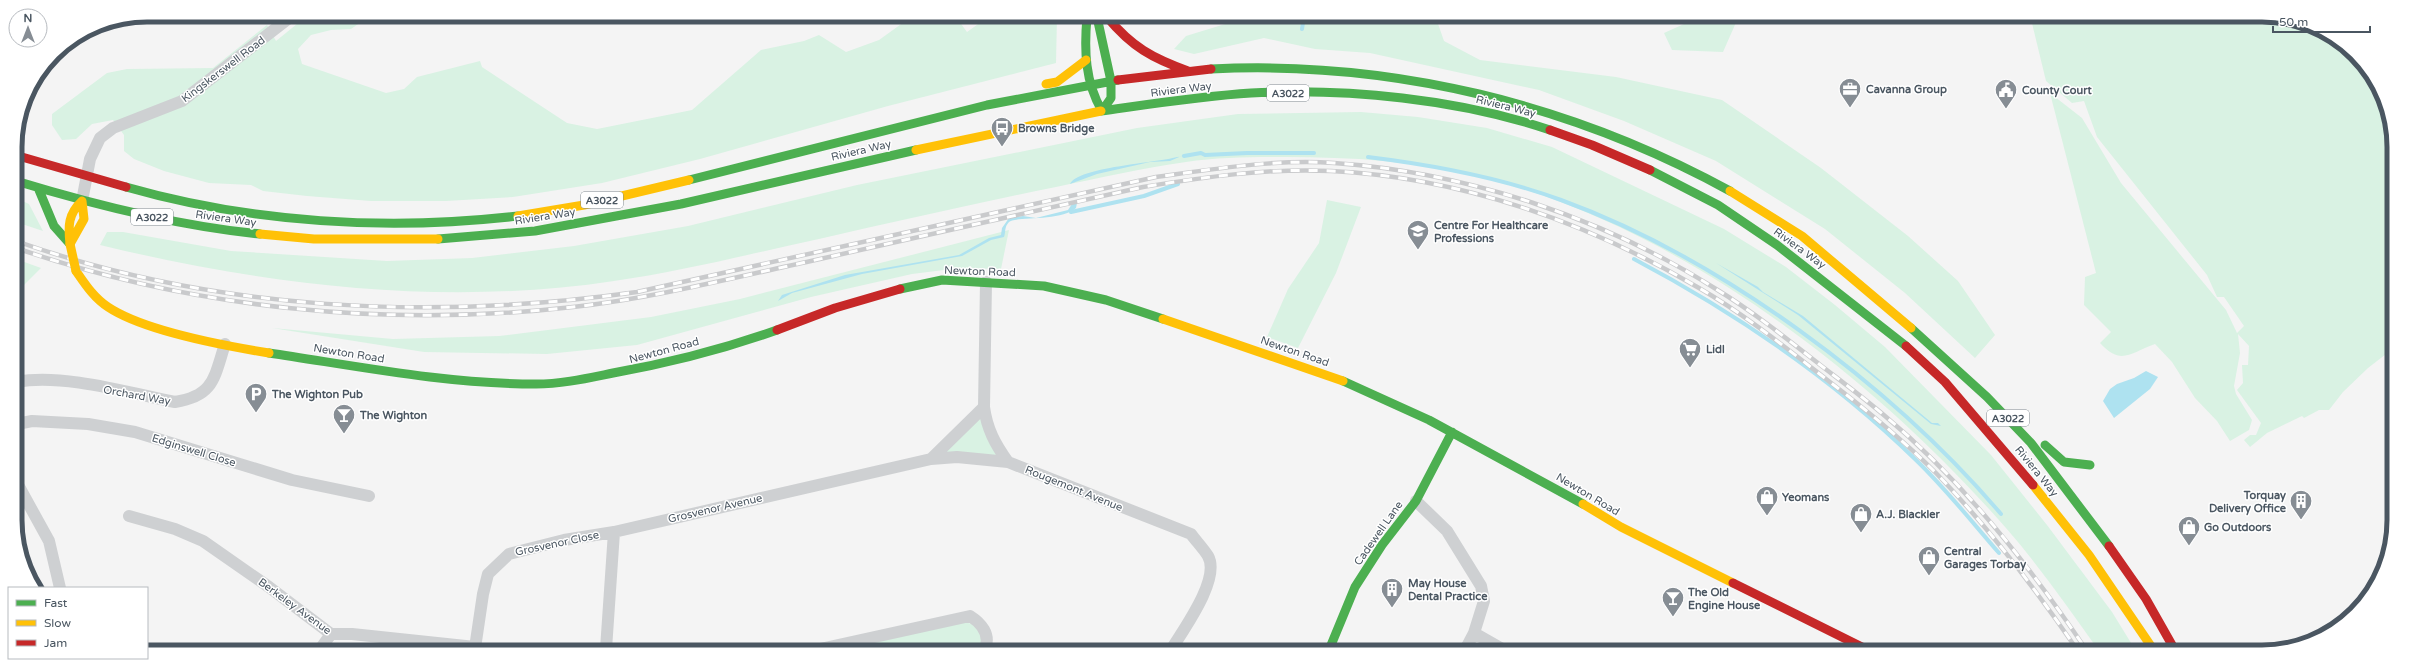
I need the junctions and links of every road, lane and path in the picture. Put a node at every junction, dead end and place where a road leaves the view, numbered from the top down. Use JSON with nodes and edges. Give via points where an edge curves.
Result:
{"nodes":[{"id":1,"x":284,"y":22,"type":"edge"},
{"id":2,"x":1087,"y":22,"type":"edge"},
{"id":3,"x":1098,"y":22,"type":"edge"},
{"id":4,"x":1112,"y":22,"type":"edge"},
{"id":5,"x":1086,"y":60,"type":"junction"},
{"id":6,"x":1188,"y":71,"type":"junction"},
{"id":7,"x":1111,"y":81,"type":"junction"},
{"id":8,"x":1089,"y":84,"type":"junction"},
{"id":9,"x":1022,"y":88,"type":"dead end"},
{"id":10,"x":1007,"y":91,"type":"dead end"},
{"id":11,"x":1102,"y":111,"type":"junction"},
{"id":12,"x":22,"y":158,"type":"edge"},
{"id":13,"x":769,"y":160,"type":"junction"},
{"id":14,"x":35,"y":163,"type":"junction"},
{"id":15,"x":43,"y":173,"type":"dead end"},
{"id":16,"x":86,"y":176,"type":"junction"},
{"id":17,"x":22,"y":183,"type":"edge"},
{"id":18,"x":39,"y":190,"type":"junction"},
{"id":19,"x":82,"y":201,"type":"junction"},
{"id":20,"x":70,"y":244,"type":"junction"},
{"id":21,"x":986,"y":282,"type":"junction"},
{"id":22,"x":225,"y":344,"type":"junction"},
{"id":23,"x":22,"y":381,"type":"edge"},
{"id":24,"x":1979,"y":388,"type":"junction"},
{"id":25,"x":984,"y":407,"type":"junction"},
{"id":26,"x":22,"y":423,"type":"edge"},
{"id":27,"x":1452,"y":432,"type":"junction"},
{"id":28,"x":931,"y":459,"type":"junction"},
{"id":29,"x":1008,"y":462,"type":"junction"},
{"id":30,"x":2090,"y":465,"type":"dead end"},
{"id":31,"x":22,"y":492,"type":"edge"},
{"id":32,"x":369,"y":496,"type":"dead end"},
{"id":33,"x":1416,"y":501,"type":"junction"},
{"id":34,"x":129,"y":516,"type":"dead end"},
{"id":35,"x":614,"y":532,"type":"junction"},
{"id":36,"x":60,"y":587,"type":"edge"},
{"id":37,"x":1474,"y":633,"type":"junction"},
{"id":38,"x":331,"y":634,"type":"junction"},
{"id":39,"x":323,"y":645,"type":"edge"},
{"id":40,"x":456,"y":645,"type":"edge"},
{"id":41,"x":475,"y":645,"type":"edge"},
{"id":42,"x":606,"y":645,"type":"edge"},
{"id":43,"x":838,"y":645,"type":"edge"},
{"id":44,"x":985,"y":645,"type":"edge"},
{"id":45,"x":1174,"y":645,"type":"edge"},
{"id":46,"x":1331,"y":645,"type":"edge"},
{"id":47,"x":1467,"y":645,"type":"edge"},
{"id":48,"x":1495,"y":645,"type":"edge"},
{"id":49,"x":1858,"y":645,"type":"edge"},
{"id":50,"x":2150,"y":645,"type":"edge"},
{"id":51,"x":2172,"y":645,"type":"edge"}],
"edges":[{"from":1,"to":16,"type":"street","name":"Kingskerswell Road","via":[[182,101],[113,128],[100,138],[90,159]]},
{"from":2,"to":5,"type":"main road"},
{"from":3,"to":7,"type":"main road"},
{"from":4,"to":6,"type":"main road","via":[[1124,39],[1137,49],[1154,59]]},
{"from":5,"to":8,"type":"main road"},
{"from":5,"to":9,"type":"main road","via":[[1057,82]]},
{"from":6,"to":7,"type":"main road","name":"Riviera Way","number":"A3022"},
{"from":6,"to":24,"type":"main road","name":"Riviera Way","number":"A3022","via":[[1288,67],[1345,71],[1438,84],[1528,104],[1598,129],[1668,158],[1716,183],[1792,229],[1914,329]]},
{"from":7,"to":8,"type":"main road","name":"Riviera Way","number":"A3022"},
{"from":7,"to":11,"type":"main road","via":[[1111,98]]},
{"from":8,"to":11,"type":"main road","via":[[1093,98]]},
{"from":8,"to":13,"type":"main road","name":"Riviera Way","number":"A3022","via":[[986,105]]},
{"from":10,"to":13,"type":"main road","name":"Riviera Way","via":[[846,134]]},
{"from":11,"to":19,"type":"main road","name":"Riviera Way","number":"A3022","via":[[884,156],[681,204],[535,231],[474,238],[369,241],[276,237],[195,226]]},
{"from":11,"to":50,"type":"main road","name":"Riviera Way","number":"A3022","via":[[1251,94],[1398,97],[1436,102],[1540,127],[1592,145],[1660,175],[1718,205],[1837,290],[1891,332],[1945,382],[2089,555]]},
{"from":12,"to":14,"type":"main road","name":"Riviera Way","number":"A3022"},
{"from":13,"to":16,"type":"main road","name":"Riviera Way","number":"A3022","via":[[671,185],[540,213],[417,222],[291,217],[245,211],[135,190]]},
{"from":14,"to":15,"type":"main road","number":"A3022"},
{"from":14,"to":16,"type":"main road","name":"Riviera Way","number":"A3022"},
{"from":16,"to":19,"type":"street","name":"Kingskerswell Road","via":[[81,188]]},
{"from":17,"to":18,"type":"main road","name":"Riviera Way","number":"A3022"},
{"from":18,"to":19,"type":"main road","name":"Riviera Way","number":"A3022"},
{"from":18,"to":20,"type":"main road","via":[[54,226]]},
{"from":19,"to":20,"type":"main road","via":[[86,214]]},
{"from":19,"to":20,"type":"main road","name":"Newton Road","via":[[72,209],[70,216]]},
{"from":20,"to":22,"type":"main road","name":"Newton Road","bridge":true,"via":[[76,271],[88,289],[108,307],[167,331]]},
{"from":21,"to":22,"type":"main road","name":"Newton Road","via":[[942,280],[878,294],[749,340],[663,364],[621,373],[537,384],[457,381]]},
{"from":21,"to":25,"type":"street"},
{"from":21,"to":27,"type":"main road","name":"Newton Road","via":[[1044,286],[1106,300],[1345,382]]},
{"from":22,"to":23,"type":"street","name":"Orchard Way","via":[[208,389],[194,399],[175,402],[60,380]]},
{"from":24,"to":30,"type":"main road","via":[[2000,399],[2062,462],[2075,466]]},
{"from":24,"to":51,"type":"main road","name":"Riviera Way","number":"A3022","via":[[2035,446],[2145,597]]},
{"from":25,"to":28,"type":"street"},
{"from":25,"to":29,"type":"street","via":[[986,422],[995,445]]},
{"from":26,"to":32,"type":"street","name":"Edginswell Close","via":[[32,420],[88,424],[135,432],[292,480]]},
{"from":27,"to":33,"type":"main road","name":"Cadewell Lane"},
{"from":27,"to":49,"type":"main road","name":"Newton Road","via":[[1564,492],[1621,527]]},
{"from":28,"to":29,"type":"street","name":"Grosvenor Avenue","via":[[957,457]]},
{"from":28,"to":35,"type":"street","name":"Grosvenor Avenue"},
{"from":29,"to":45,"type":"street","name":"Rougemont Avenue","via":[[1191,534],[1208,557],[1210,572],[1201,601]]},
{"from":31,"to":36,"type":"street","via":[[49,541]]},
{"from":33,"to":37,"type":"street","via":[[1447,531],[1481,586],[1484,601]]},
{"from":33,"to":46,"type":"main road","name":"Cadewell Lane","via":[[1382,545],[1355,587]]},
{"from":34,"to":38,"type":"street","name":"Berkeley Avenue","via":[[175,529],[203,541],[281,595]]},
{"from":35,"to":41,"type":"street","name":"Grosvenor Close","via":[[564,540],[509,554],[488,574]]},
{"from":35,"to":42,"type":"street"},
{"from":37,"to":47,"type":"street"},
{"from":37,"to":48,"type":"street"},
{"from":38,"to":39,"type":"street"},
{"from":38,"to":40,"type":"street","name":"Berkeley Avenue"},
{"from":43,"to":44,"type":"street","via":[[970,616],[980,623],[985,631]]}]}
